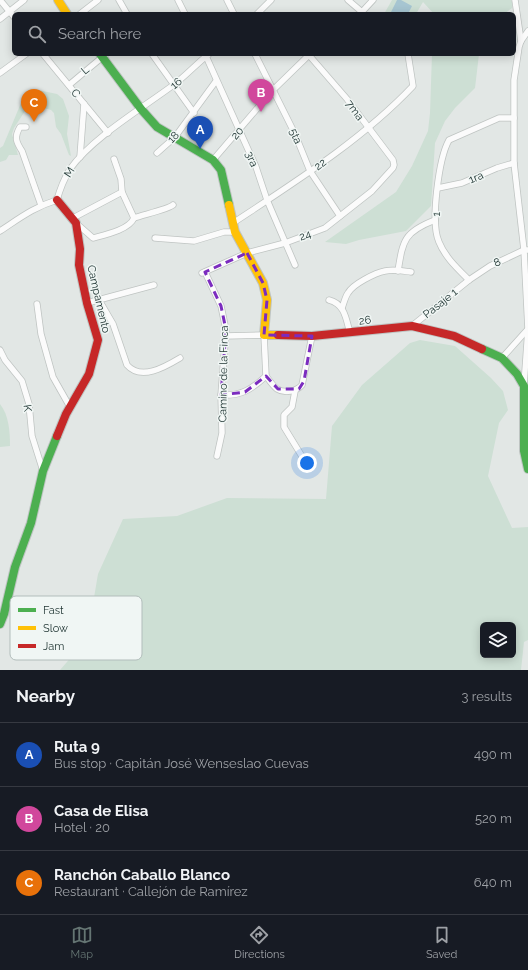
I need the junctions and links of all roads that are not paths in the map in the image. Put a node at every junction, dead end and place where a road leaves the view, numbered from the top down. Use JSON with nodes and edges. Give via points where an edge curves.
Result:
{"nodes":[{"id":1,"x":0,"y":0,"type":"edge"},
{"id":2,"x":24,"y":0,"type":"edge"},
{"id":3,"x":98,"y":0,"type":"edge"},
{"id":4,"x":119,"y":0,"type":"edge"},
{"id":5,"x":178,"y":0,"type":"edge"},
{"id":6,"x":227,"y":0,"type":"edge"},
{"id":7,"x":271,"y":0,"type":"edge"},
{"id":8,"x":348,"y":0,"type":"edge"},
{"id":9,"x":373,"y":0,"type":"edge"},
{"id":10,"x":516,"y":0,"type":"edge"},
{"id":11,"x":58,"y":1,"type":"edge"},
{"id":12,"x":10,"y":12,"type":"junction"},
{"id":13,"x":66,"y":12,"type":"edge"},
{"id":14,"x":83,"y":12,"type":"edge"},
{"id":15,"x":126,"y":12,"type":"edge"},
{"id":16,"x":184,"y":12,"type":"edge"},
{"id":17,"x":233,"y":12,"type":"edge"},
{"id":18,"x":258,"y":12,"type":"edge"},
{"id":19,"x":360,"y":12,"type":"edge"},
{"id":20,"x":362,"y":12,"type":"edge"},
{"id":21,"x":12,"y":14,"type":"edge"},
{"id":22,"x":0,"y":19,"type":"edge"},
{"id":23,"x":528,"y":31,"type":"edge"},
{"id":24,"x":521,"y":41,"type":"junction"},
{"id":25,"x":23,"y":56,"type":"edge"},
{"id":26,"x":45,"y":56,"type":"edge"},
{"id":27,"x":102,"y":56,"type":"edge"},
{"id":28,"x":104,"y":56,"type":"edge"},
{"id":29,"x":153,"y":56,"type":"edge"},
{"id":30,"x":205,"y":56,"type":"edge"},
{"id":31,"x":206,"y":56,"type":"edge"},
{"id":32,"x":256,"y":56,"type":"edge"},
{"id":33,"x":307,"y":56,"type":"edge"},
{"id":34,"x":311,"y":56,"type":"edge"},
{"id":35,"x":408,"y":56,"type":"edge"},
{"id":36,"x":0,"y":73,"type":"edge"},
{"id":37,"x":216,"y":81,"type":"junction"},
{"id":38,"x":69,"y":85,"type":"junction"},
{"id":39,"x":174,"y":85,"type":"junction"},
{"id":40,"x":273,"y":90,"type":"junction"},
{"id":41,"x":84,"y":104,"type":"junction"},
{"id":42,"x":141,"y":109,"type":"junction"},
{"id":43,"x":194,"y":113,"type":"junction"},
{"id":44,"x":514,"y":118,"type":"junction"},
{"id":45,"x":26,"y":127,"type":"dead end"},
{"id":46,"x":368,"y":128,"type":"junction"},
{"id":47,"x":239,"y":130,"type":"junction"},
{"id":48,"x":108,"y":133,"type":"junction"},
{"id":49,"x":175,"y":138,"type":"junction"},
{"id":50,"x":157,"y":153,"type":"dead end"},
{"id":51,"x":80,"y":156,"type":"junction"},
{"id":52,"x":114,"y":159,"type":"dead end"},
{"id":53,"x":213,"y":160,"type":"junction"},
{"id":54,"x":514,"y":163,"type":"junction"},
{"id":55,"x":392,"y":170,"type":"joint"},
{"id":56,"x":310,"y":171,"type":"junction"},
{"id":57,"x":438,"y":188,"type":"junction"},
{"id":58,"x":122,"y":192,"type":"junction"},
{"id":59,"x":57,"y":200,"type":"junction"},
{"id":60,"x":267,"y":200,"type":"junction"},
{"id":61,"x":41,"y":205,"type":"junction"},
{"id":62,"x":172,"y":205,"type":"dead end"},
{"id":63,"x":340,"y":216,"type":"junction"},
{"id":64,"x":134,"y":218,"type":"junction"},
{"id":65,"x":435,"y":220,"type":"junction"},
{"id":66,"x":75,"y":221,"type":"junction"},
{"id":67,"x":233,"y":223,"type":"junction"},
{"id":68,"x":0,"y":231,"type":"edge"},
{"id":69,"x":235,"y":232,"type":"junction"},
{"id":70,"x":155,"y":238,"type":"dead end"},
{"id":71,"x":285,"y":243,"type":"junction"},
{"id":72,"x":526,"y":250,"type":"edge"},
{"id":73,"x":247,"y":253,"type":"junction"},
{"id":74,"x":295,"y":264,"type":"dead end"},
{"id":75,"x":398,"y":271,"type":"junction"},
{"id":76,"x":204,"y":272,"type":"joint"},
{"id":77,"x":411,"y":272,"type":"dead end"},
{"id":78,"x":469,"y":280,"type":"junction"},
{"id":79,"x":154,"y":285,"type":"dead end"},
{"id":80,"x":99,"y":300,"type":"junction"},
{"id":81,"x":329,"y":300,"type":"dead end"},
{"id":82,"x":87,"y":303,"type":"junction"},
{"id":83,"x":37,"y":304,"type":"dead end"},
{"id":84,"x":342,"y":308,"type":"junction"},
{"id":85,"x":412,"y":326,"type":"junction"},
{"id":86,"x":528,"y":329,"type":"edge"},
{"id":87,"x":350,"y":333,"type":"junction"},
{"id":88,"x":264,"y":335,"type":"junction"},
{"id":89,"x":225,"y":336,"type":"junction"},
{"id":90,"x":312,"y":336,"type":"junction"},
{"id":91,"x":0,"y":350,"type":"edge"},
{"id":92,"x":180,"y":358,"type":"dead end"},
{"id":93,"x":502,"y":358,"type":"junction"},
{"id":94,"x":266,"y":376,"type":"junction"},
{"id":95,"x":524,"y":386,"type":"junction"},
{"id":96,"x":295,"y":391,"type":"junction"},
{"id":97,"x":220,"y":395,"type":"junction"},
{"id":98,"x":70,"y":407,"type":"junction"},
{"id":99,"x":217,"y":456,"type":"dead end"},
{"id":100,"x":303,"y":458,"type":"dead end"},
{"id":101,"x":528,"y":469,"type":"edge"},
{"id":102,"x":43,"y":471,"type":"junction"},
{"id":103,"x":0,"y":624,"type":"edge"}],
"edges":[{"from":1,"to":12,"type":"street"},
{"from":2,"to":12,"type":"street"},
{"from":3,"to":14,"type":"street"},
{"from":4,"to":15,"type":"street"},
{"from":5,"to":16,"type":"street"},
{"from":6,"to":17,"type":"street"},
{"from":7,"to":18,"type":"street"},
{"from":8,"to":19,"type":"street"},
{"from":9,"to":20,"type":"street"},
{"from":10,"to":24,"type":"street"},
{"from":11,"to":13,"type":"street"},
{"from":12,"to":21,"type":"street"},
{"from":12,"to":22,"type":"street"},
{"from":23,"to":24,"type":"street"},
{"from":24,"to":44,"type":"street","via":[[515,65]]},
{"from":25,"to":36,"type":"street"},
{"from":26,"to":38,"type":"street","name":"C"},
{"from":27,"to":38,"type":"street","name":"L"},
{"from":28,"to":42,"type":"street"},
{"from":29,"to":39,"type":"street"},
{"from":30,"to":39,"type":"street","name":"16"},
{"from":31,"to":37,"type":"street","name":"3ra"},
{"from":32,"to":40,"type":"street","name":"5ta"},
{"from":33,"to":40,"type":"street","name":"20"},
{"from":34,"to":46,"type":"street","name":"7ma"},
{"from":35,"to":46,"type":"street","name":"22","via":[[413,86]]},
{"from":37,"to":43,"type":"street","name":"18"},
{"from":37,"to":47,"type":"street","name":"3ra"},
{"from":38,"to":41,"type":"street","name":"C"},
{"from":39,"to":42,"type":"street","name":"16"},
{"from":39,"to":43,"type":"street"},
{"from":40,"to":47,"type":"street","name":"20"},
{"from":40,"to":56,"type":"street","name":"5ta"},
{"from":41,"to":48,"type":"street","name":"C"},
{"from":41,"to":51,"type":"street"},
{"from":42,"to":48,"type":"street","name":"M"},
{"from":42,"to":49,"type":"street","via":[[157,127]]},
{"from":43,"to":49,"type":"street","name":"18"},
{"from":44,"to":54,"type":"street"},
{"from":44,"to":57,"type":"street","name":"1","via":[[499,118],[449,140],[442,158]]},
{"from":45,"to":61,"type":"street","via":[[20,128],[16,133],[17,144],[22,151]]},
{"from":46,"to":55,"type":"street","name":"7ma","via":[[393,160]]},
{"from":46,"to":56,"type":"street","name":"22"},
{"from":47,"to":53,"type":"street","name":"20"},
{"from":47,"to":60,"type":"street","name":"3ra"},
{"from":48,"to":51,"type":"street","name":"M"},
{"from":49,"to":50,"type":"street","name":"18"},
{"from":49,"to":53,"type":"street"},
{"from":51,"to":59,"type":"street","name":"M","via":[[61,185]]},
{"from":52,"to":58,"type":"street","via":[[121,179]]},
{"from":53,"to":67,"type":"street","via":[[221,170]]},
{"from":54,"to":57,"type":"street","name":"1ra","via":[[462,183]]},
{"from":54,"to":72,"type":"street"},
{"from":55,"to":63,"type":"street","name":"24","via":[[372,191]]},
{"from":56,"to":60,"type":"street","name":"22"},
{"from":56,"to":63,"type":"street","name":"5ta"},
{"from":57,"to":65,"type":"street","name":"1"},
{"from":58,"to":64,"type":"street"},
{"from":58,"to":66,"type":"street"},
{"from":59,"to":61,"type":"street"},
{"from":59,"to":66,"type":"street"},
{"from":60,"to":67,"type":"street","name":"22"},
{"from":60,"to":71,"type":"street","name":"3ra"},
{"from":61,"to":68,"type":"street"},
{"from":62,"to":64,"type":"street"},
{"from":63,"to":71,"type":"street","name":"24","via":[[325,228]]},
{"from":64,"to":66,"type":"street","via":[[131,224],[111,234],[93,238]]},
{"from":65,"to":75,"type":"street","via":[[408,235]]},
{"from":65,"to":78,"type":"street","name":"1","via":[[441,246],[454,265]]},
{"from":66,"to":82,"type":"street","name":"Campamento"},
{"from":67,"to":69,"type":"street"},
{"from":69,"to":70,"type":"street","via":[[224,232],[194,241]]},
{"from":69,"to":73,"type":"street"},
{"from":71,"to":73,"type":"street","name":"24"},
{"from":71,"to":74,"type":"street","name":"3ra"},
{"from":72,"to":78,"type":"street","name":"8","via":[[490,266]]},
{"from":72,"to":86,"type":"street"},
{"from":73,"to":76,"type":"street","name":"24"},
{"from":73,"to":88,"type":"street","via":[[263,283],[267,300]]},
{"from":75,"to":77,"type":"street"},
{"from":75,"to":84,"type":"street","via":[[385,271],[357,284],[347,294]]},
{"from":76,"to":89,"type":"street","name":"Camino de la Finca","via":[[221,306]]},
{"from":78,"to":85,"type":"street","name":"Pasaje 1"},
{"from":79,"to":80,"type":"street"},
{"from":80,"to":82,"type":"street"},
{"from":80,"to":92,"type":"street","via":[[113,324],[127,365],[132,370],[146,372]]},
{"from":81,"to":84,"type":"street"},
{"from":82,"to":98,"type":"street","name":"Campamento","via":[[98,340],[89,374]]},
{"from":83,"to":98,"type":"street","via":[[41,334],[53,377]]},
{"from":84,"to":87,"type":"street"},
{"from":85,"to":87,"type":"street","name":"26"},
{"from":85,"to":93,"type":"street","name":"26","via":[[454,336]]},
{"from":86,"to":93,"type":"street"},
{"from":86,"to":95,"type":"street"},
{"from":87,"to":90,"type":"street","name":"26"},
{"from":88,"to":89,"type":"street","name":"26"},
{"from":88,"to":90,"type":"street","name":"26"},
{"from":88,"to":94,"type":"street"},
{"from":89,"to":97,"type":"street","name":"Camino de la Finca"},
{"from":90,"to":96,"type":"street","via":[[304,381]]},
{"from":91,"to":102,"type":"street","name":"K","via":[[22,380],[29,404],[32,436]]},
{"from":93,"to":95,"type":"street"},
{"from":94,"to":96,"type":"street","via":[[278,389]]},
{"from":94,"to":97,"type":"street","via":[[245,392]]},
{"from":95,"to":101,"type":"street","via":[[524,451]]},
{"from":96,"to":100,"type":"street","via":[[292,407],[284,415],[284,427]]},
{"from":97,"to":99,"type":"street","name":"Camino de la Finca","via":[[222,433]]},
{"from":98,"to":102,"type":"street","name":"Campamento"},
{"from":102,"to":103,"type":"street","name":"Campamento","via":[[31,523],[15,566]]}]}
